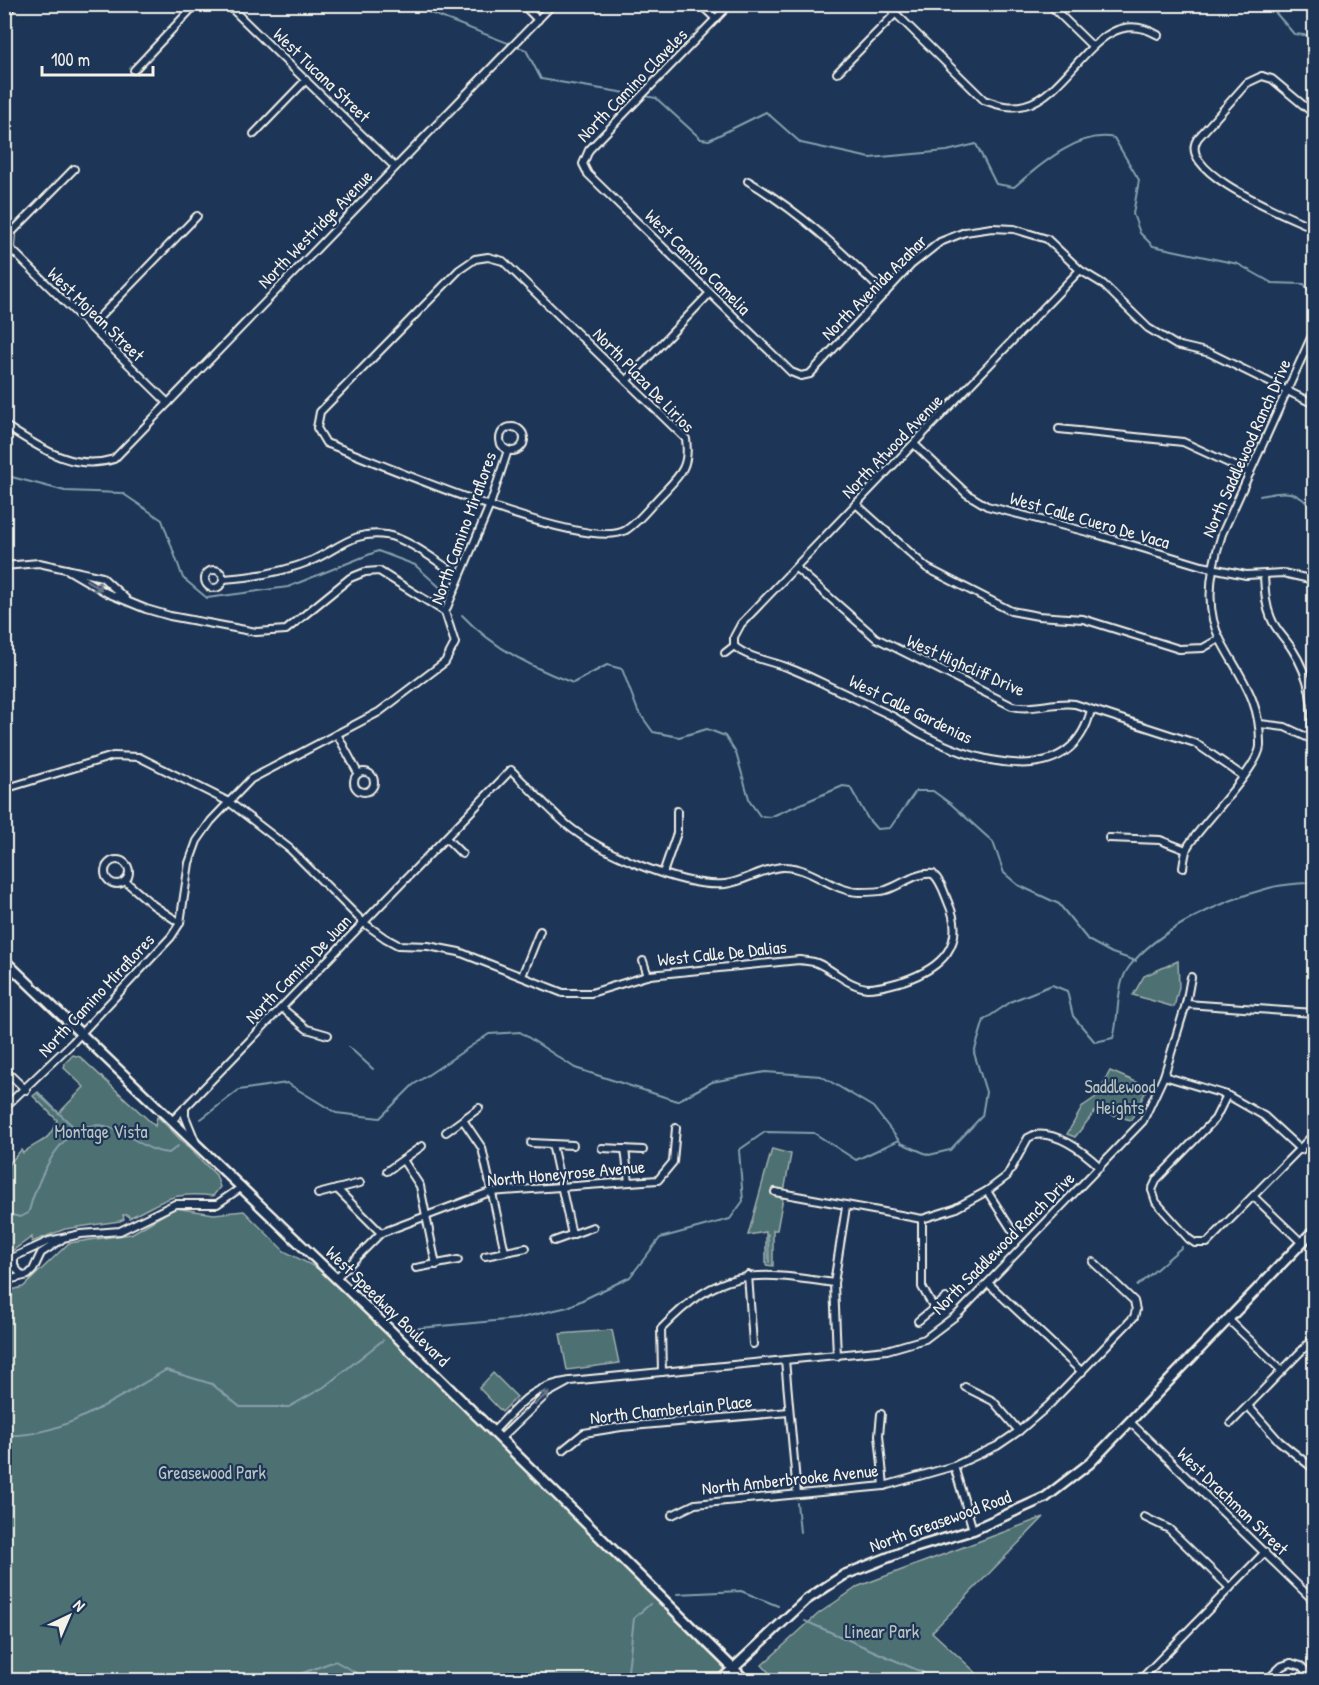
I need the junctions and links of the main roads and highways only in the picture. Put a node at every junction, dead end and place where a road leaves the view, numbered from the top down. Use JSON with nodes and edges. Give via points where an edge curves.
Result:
{"nodes":[{"id":1,"x":12,"y":4,"type":"edge"},
{"id":2,"x":4,"y":13,"type":"edge"},
{"id":3,"x":4,"y":960,"type":"edge"},
{"id":4,"x":1314,"y":1230,"type":"edge"},
{"id":5,"x":733,"y":1669,"type":"junction"},
{"id":6,"x":721,"y":1680,"type":"edge"},
{"id":7,"x":745,"y":1680,"type":"edge"}],
"edges":[{"from":1,"to":2,"type":"main road"},
{"from":3,"to":5,"type":"main road","name":"West Speedway Boulevard","via":[[336,1278]]},
{"from":4,"to":5,"type":"main road","name":"North Greasewood Road","via":[[1131,1423],[1090,1463],[1046,1497],[973,1530],[844,1575],[806,1600]]},
{"from":5,"to":6,"type":"main road","name":"North Greasewood Road"},
{"from":5,"to":7,"type":"main road","name":"West Speedway Boulevard"}]}
